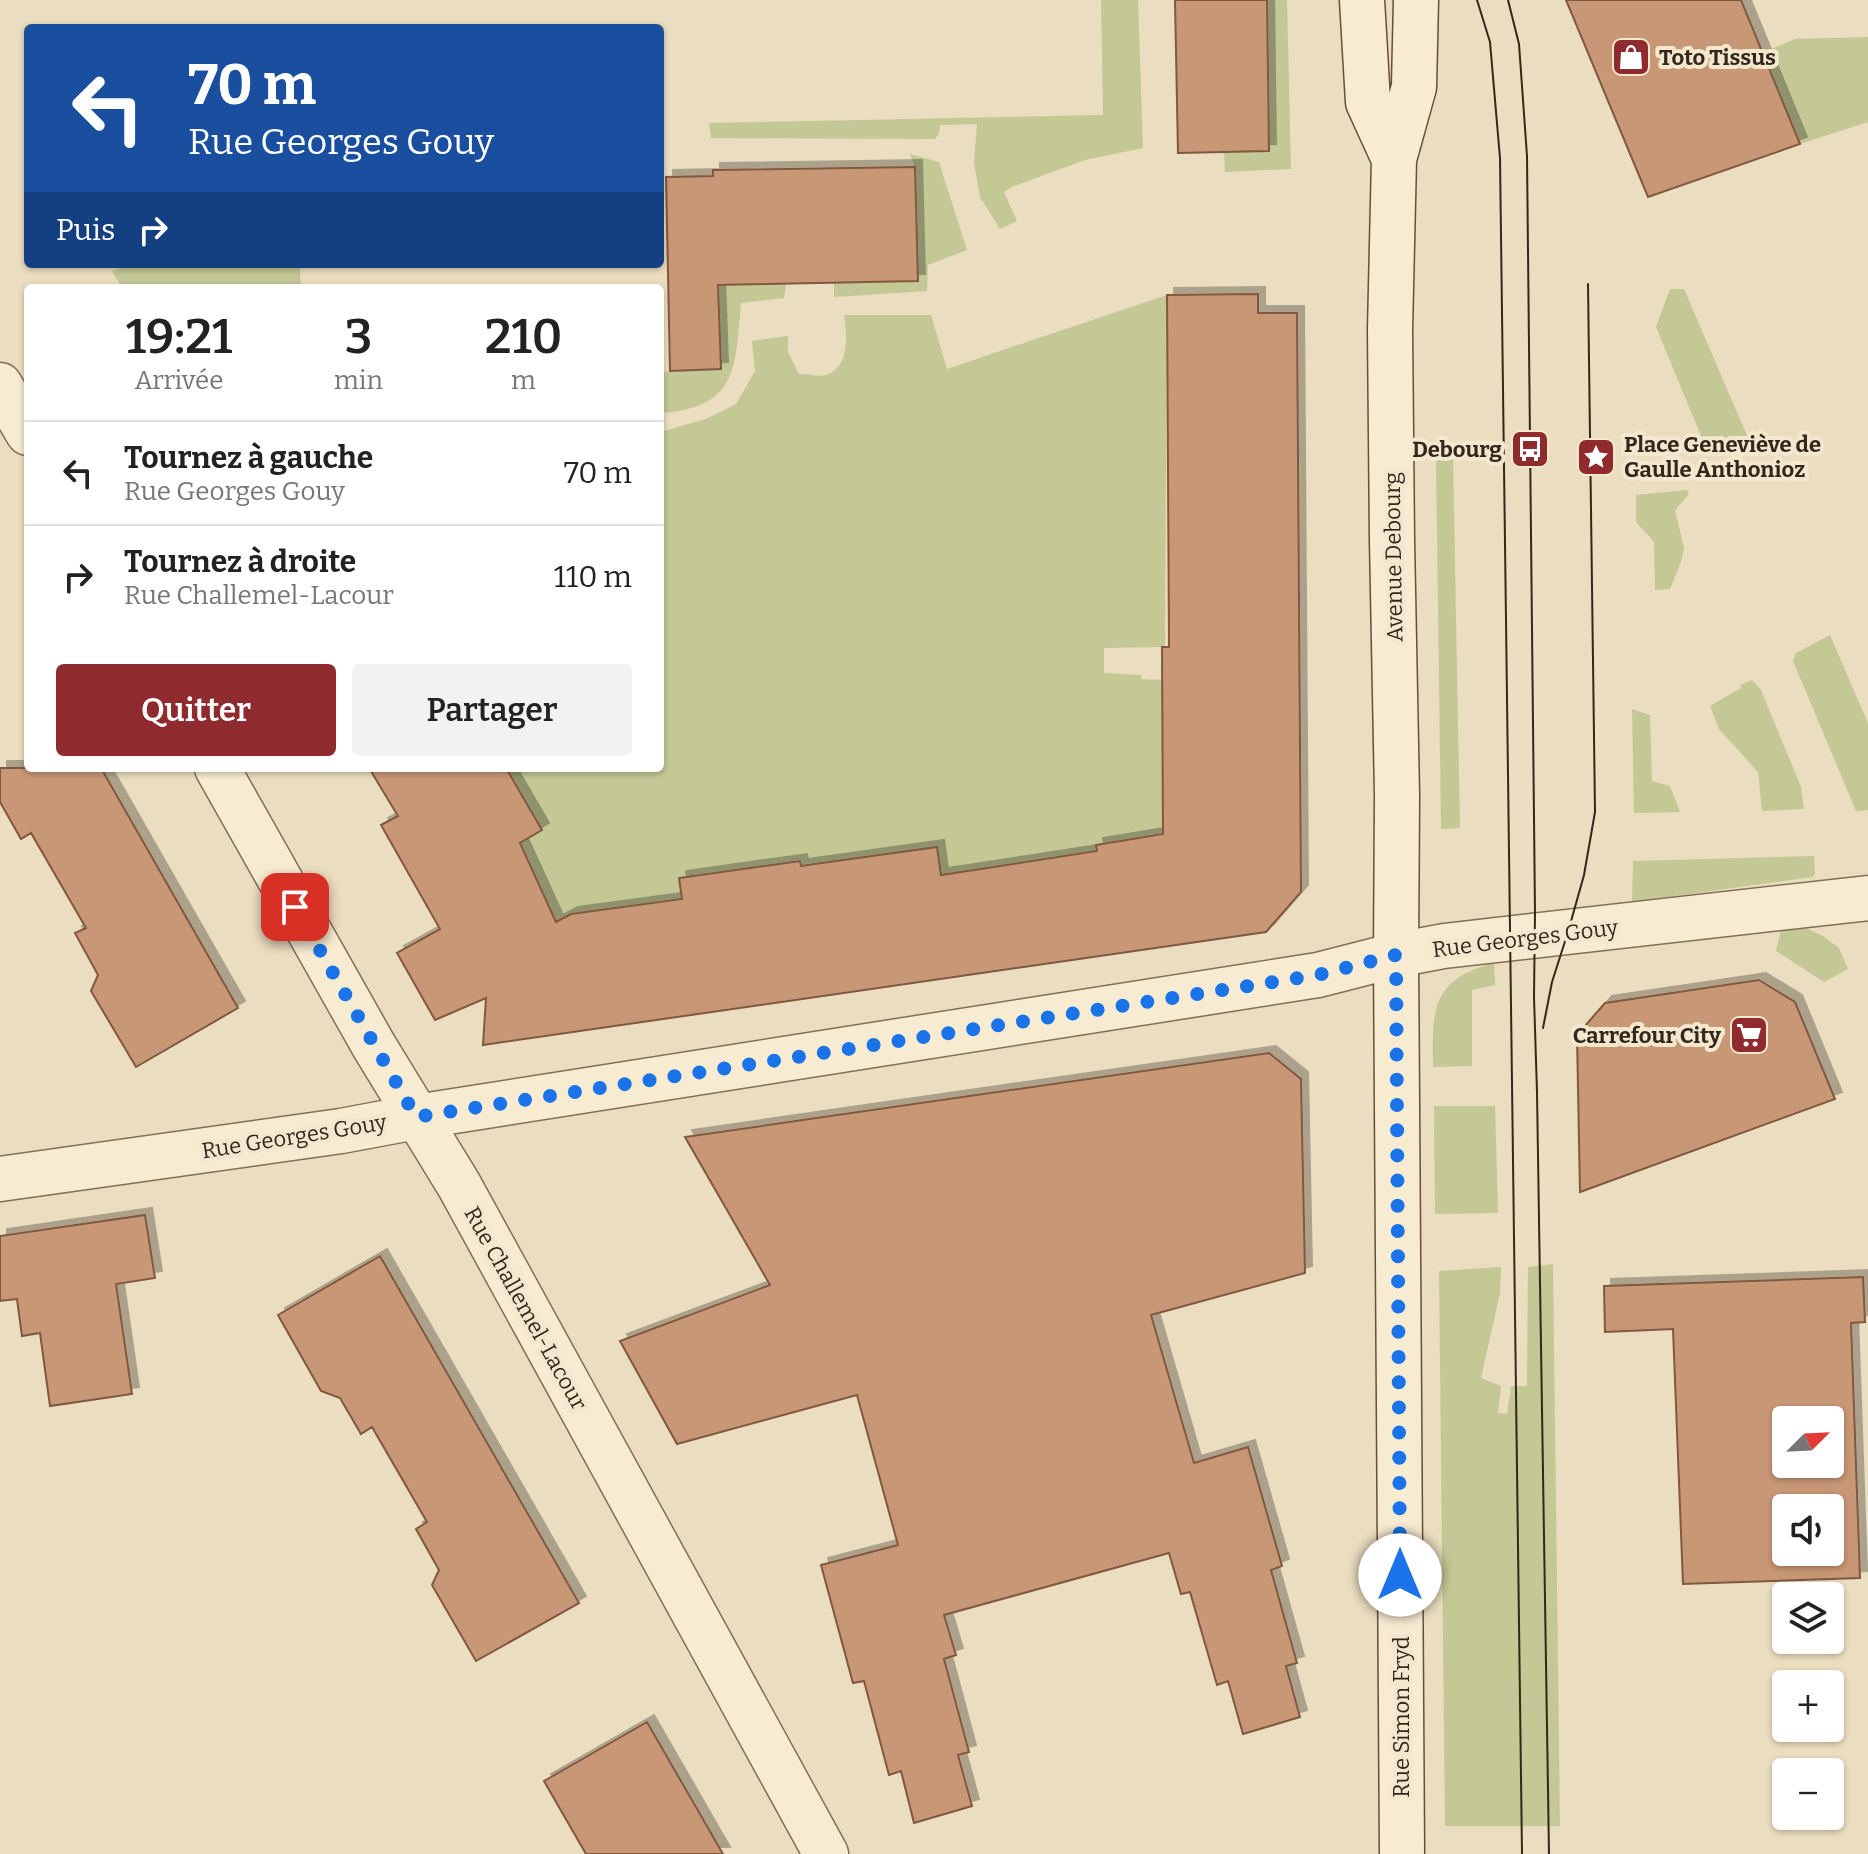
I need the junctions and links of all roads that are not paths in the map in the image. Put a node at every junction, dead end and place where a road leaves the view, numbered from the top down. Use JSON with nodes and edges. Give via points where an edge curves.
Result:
{"nodes":[{"id":1,"x":1362,"y":0,"type":"edge"},
{"id":2,"x":1416,"y":0,"type":"edge"},
{"id":3,"x":1394,"y":159,"type":"junction"},
{"id":4,"x":0,"y":385,"type":"edge"},
{"id":5,"x":24,"y":426,"type":"edge"},
{"id":6,"x":219,"y":772,"type":"edge"},
{"id":7,"x":1866,"y":906,"type":"edge"},
{"id":8,"x":1396,"y":955,"type":"junction"},
{"id":9,"x":416,"y":1117,"type":"junction"},
{"id":10,"x":0,"y":1179,"type":"edge"},
{"id":11,"x":826,"y":1854,"type":"edge"},
{"id":12,"x":1402,"y":1854,"type":"edge"}],
"edges":[{"from":1,"to":3,"type":"street","name":"Avenue Debourg","via":[[1368,102]]},
{"from":2,"to":3,"type":"street","name":"Avenue Debourg","via":[[1414,87]]},
{"from":3,"to":8,"type":"street","name":"Avenue Debourg","via":[[1390,330]]},
{"from":4,"to":5,"type":"street"},
{"from":6,"to":9,"type":"street","name":"Rue Challemel-Lacour"},
{"from":7,"to":8,"type":"street","name":"Rue Georges Gouy"},
{"from":8,"to":9,"type":"street","name":"Rue Georges Gouy","via":[[1302,978]]},
{"from":8,"to":12,"type":"street","name":"Rue Simon Fryd"},
{"from":9,"to":10,"type":"street","name":"Rue Georges Gouy"},
{"from":9,"to":11,"type":"street","name":"Rue Challemel-Lacour","via":[[459,1185]]}]}
